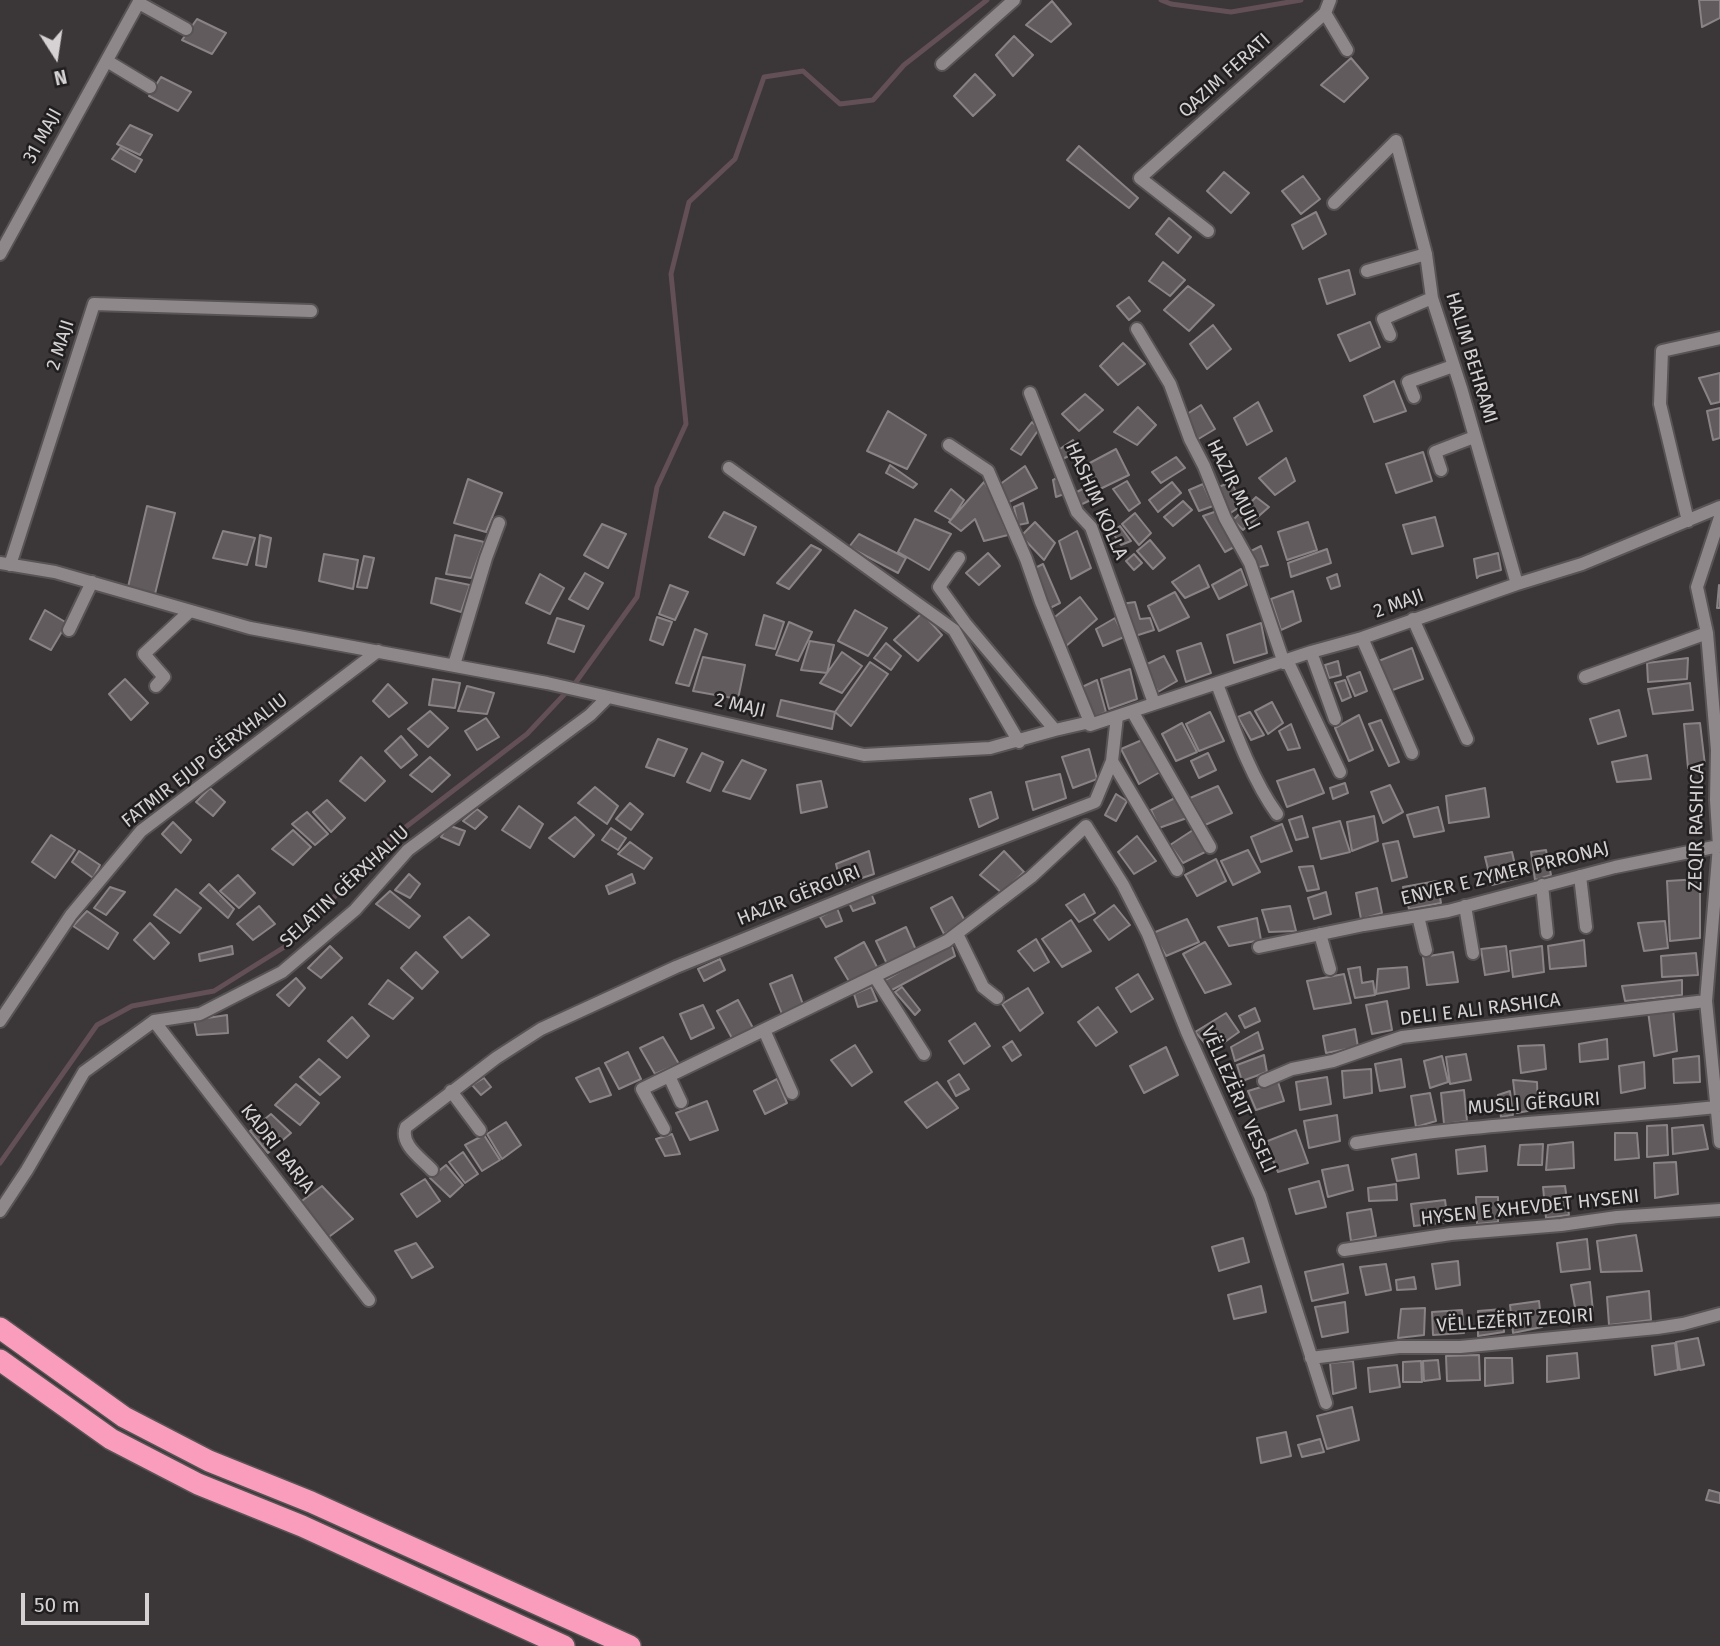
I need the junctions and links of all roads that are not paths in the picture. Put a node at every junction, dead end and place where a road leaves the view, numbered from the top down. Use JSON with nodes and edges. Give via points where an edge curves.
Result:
{"nodes":[{"id":1,"x":1014,"y":0,"type":"edge"},
{"id":2,"x":1330,"y":0,"type":"edge"},
{"id":3,"x":139,"y":2,"type":"edge"},
{"id":4,"x":1325,"y":13,"type":"junction"},
{"id":5,"x":186,"y":29,"type":"dead end"},
{"id":6,"x":1347,"y":50,"type":"dead end"},
{"id":7,"x":107,"y":61,"type":"junction"},
{"id":8,"x":942,"y":64,"type":"dead end"},
{"id":9,"x":150,"y":87,"type":"dead end"},
{"id":10,"x":1334,"y":203,"type":"dead end"},
{"id":11,"x":1208,"y":231,"type":"dead end"},
{"id":12,"x":0,"y":254,"type":"edge"},
{"id":13,"x":1426,"y":254,"type":"junction"},
{"id":14,"x":1367,"y":271,"type":"dead end"},
{"id":15,"x":1432,"y":298,"type":"junction"},
{"id":16,"x":311,"y":311,"type":"dead end"},
{"id":17,"x":1137,"y":329,"type":"dead end"},
{"id":18,"x":1390,"y":335,"type":"dead end"},
{"id":19,"x":1720,"y":338,"type":"edge"},
{"id":20,"x":1454,"y":366,"type":"junction"},
{"id":21,"x":1030,"y":393,"type":"dead end"},
{"id":22,"x":1414,"y":397,"type":"dead end"},
{"id":23,"x":1474,"y":437,"type":"junction"},
{"id":24,"x":949,"y":444,"type":"dead end"},
{"id":25,"x":729,"y":468,"type":"dead end"},
{"id":26,"x":1441,"y":470,"type":"dead end"},
{"id":27,"x":1720,"y":507,"type":"edge"},
{"id":28,"x":1720,"y":517,"type":"edge"},
{"id":29,"x":1688,"y":520,"type":"junction"},
{"id":30,"x":499,"y":523,"type":"dead end"},
{"id":31,"x":959,"y":558,"type":"dead end"},
{"id":32,"x":5,"y":564,"type":"edge"},
{"id":33,"x":92,"y":582,"type":"junction"},
{"id":34,"x":1517,"y":584,"type":"junction"},
{"id":35,"x":190,"y":611,"type":"junction"},
{"id":36,"x":1413,"y":619,"type":"junction"},
{"id":37,"x":69,"y":630,"type":"dead end"},
{"id":38,"x":1707,"y":633,"type":"junction"},
{"id":39,"x":1362,"y":638,"type":"junction"},
{"id":40,"x":378,"y":651,"type":"junction"},
{"id":41,"x":1311,"y":652,"type":"junction"},
{"id":42,"x":1285,"y":661,"type":"junction"},
{"id":43,"x":454,"y":665,"type":"junction"},
{"id":44,"x":1585,"y":677,"type":"dead end"},
{"id":45,"x":1217,"y":684,"type":"junction"},
{"id":46,"x":156,"y":686,"type":"dead end"},
{"id":47,"x":608,"y":696,"type":"junction"},
{"id":48,"x":1154,"y":703,"type":"junction"},
{"id":49,"x":1132,"y":711,"type":"junction"},
{"id":50,"x":1117,"y":716,"type":"junction"},
{"id":51,"x":1335,"y":719,"type":"dead end"},
{"id":52,"x":1090,"y":722,"type":"junction"},
{"id":53,"x":1055,"y":730,"type":"junction"},
{"id":54,"x":1467,"y":739,"type":"dead end"},
{"id":55,"x":1019,"y":741,"type":"junction"},
{"id":56,"x":1412,"y":753,"type":"dead end"},
{"id":57,"x":1112,"y":761,"type":"junction"},
{"id":58,"x":1340,"y":772,"type":"dead end"},
{"id":59,"x":1095,"y":802,"type":"junction"},
{"id":60,"x":1277,"y":814,"type":"dead end"},
{"id":61,"x":1086,"y":825,"type":"junction"},
{"id":62,"x":1719,"y":846,"type":"edge"},
{"id":63,"x":1210,"y":847,"type":"dead end"},
{"id":64,"x":1177,"y":870,"type":"dead end"},
{"id":65,"x":1580,"y":876,"type":"junction"},
{"id":66,"x":1542,"y":885,"type":"junction"},
{"id":67,"x":1465,"y":906,"type":"junction"},
{"id":68,"x":1418,"y":916,"type":"junction"},
{"id":69,"x":1586,"y":927,"type":"dead end"},
{"id":70,"x":1547,"y":933,"type":"dead end"},
{"id":71,"x":957,"y":934,"type":"junction"},
{"id":72,"x":1320,"y":934,"type":"junction"},
{"id":73,"x":1259,"y":947,"type":"dead end"},
{"id":74,"x":1426,"y":950,"type":"dead end"},
{"id":75,"x":1473,"y":953,"type":"dead end"},
{"id":76,"x":1330,"y":969,"type":"dead end"},
{"id":77,"x":875,"y":977,"type":"junction"},
{"id":78,"x":997,"y":998,"type":"dead end"},
{"id":79,"x":1706,"y":1001,"type":"junction"},
{"id":80,"x":0,"y":1021,"type":"edge"},
{"id":81,"x":154,"y":1021,"type":"junction"},
{"id":82,"x":764,"y":1030,"type":"junction"},
{"id":83,"x":924,"y":1054,"type":"dead end"},
{"id":84,"x":669,"y":1076,"type":"junction"},
{"id":85,"x":1264,"y":1081,"type":"dead end"},
{"id":86,"x":451,"y":1091,"type":"junction"},
{"id":87,"x":792,"y":1093,"type":"dead end"},
{"id":88,"x":681,"y":1102,"type":"dead end"},
{"id":89,"x":1716,"y":1107,"type":"junction"},
{"id":90,"x":664,"y":1129,"type":"dead end"},
{"id":91,"x":480,"y":1130,"type":"dead end"},
{"id":92,"x":1720,"y":1142,"type":"edge"},
{"id":93,"x":1356,"y":1143,"type":"dead end"},
{"id":94,"x":432,"y":1170,"type":"dead end"},
{"id":95,"x":1720,"y":1210,"type":"edge"},
{"id":96,"x":0,"y":1211,"type":"edge"},
{"id":97,"x":1344,"y":1250,"type":"dead end"},
{"id":98,"x":369,"y":1300,"type":"dead end"},
{"id":99,"x":1720,"y":1314,"type":"edge"},
{"id":100,"x":1683,"y":1324,"type":"junction"},
{"id":101,"x":0,"y":1328,"type":"edge"},
{"id":102,"x":1685,"y":1338,"type":"dead end"},
{"id":103,"x":1311,"y":1358,"type":"junction"},
{"id":104,"x":0,"y":1360,"type":"edge"},
{"id":105,"x":1326,"y":1403,"type":"dead end"},
{"id":106,"x":564,"y":1646,"type":"edge"},
{"id":107,"x":631,"y":1646,"type":"edge"}],
"edges":[{"from":1,"to":8,"type":"street"},
{"from":2,"to":4,"type":"street","name":"QAZIM FERATI"},
{"from":3,"to":5,"type":"street"},
{"from":3,"to":7,"type":"street","name":"31 MAJI"},
{"from":4,"to":6,"type":"street"},
{"from":4,"to":11,"type":"street","name":"QAZIM FERATI","via":[[1140,178]]},
{"from":7,"to":9,"type":"street"},
{"from":7,"to":12,"type":"street","name":"31 MAJI"},
{"from":10,"to":13,"type":"street","name":"HALIM BEHRAMI","via":[[1396,141]]},
{"from":13,"to":14,"type":"street"},
{"from":13,"to":15,"type":"street","name":"HALIM BEHRAMI"},
{"from":15,"to":18,"type":"street","via":[[1383,319]]},
{"from":15,"to":20,"type":"street","name":"HALIM BEHRAMI"},
{"from":16,"to":32,"type":"street","name":"2 MAJI","via":[[94,304]]},
{"from":17,"to":42,"type":"street","name":"HAZIR MULI","via":[[1170,384],[1225,518],[1250,563]]},
{"from":19,"to":29,"type":"street","via":[[1662,351],[1660,404]]},
{"from":20,"to":22,"type":"street","via":[[1408,382]]},
{"from":20,"to":23,"type":"street","name":"HALIM BEHRAMI"},
{"from":21,"to":48,"type":"street","name":"HASHIM KOLLA","via":[[1077,512],[1091,527]]},
{"from":23,"to":26,"type":"street","via":[[1435,452]]},
{"from":23,"to":34,"type":"street","name":"HALIM BEHRAMI"},
{"from":24,"to":52,"type":"street","via":[[988,471]]},
{"from":25,"to":55,"type":"street","via":[[954,630]]},
{"from":27,"to":29,"type":"street","name":"2 MAJI"},
{"from":28,"to":38,"type":"street","name":"ZEQIR RASHICA","via":[[1696,587]]},
{"from":29,"to":34,"type":"street","name":"2 MAJI","via":[[1582,564]]},
{"from":30,"to":43,"type":"street"},
{"from":31,"to":53,"type":"street","via":[[939,587]]},
{"from":32,"to":33,"type":"street","name":"2 MAJI"},
{"from":33,"to":35,"type":"street","name":"2 MAJI"},
{"from":33,"to":37,"type":"street"},
{"from":34,"to":36,"type":"street","name":"2 MAJI"},
{"from":35,"to":40,"type":"street","name":"2 MAJI","via":[[250,628]]},
{"from":35,"to":46,"type":"street","via":[[144,654],[163,677]]},
{"from":36,"to":39,"type":"street","name":"2 MAJI"},
{"from":36,"to":54,"type":"street"},
{"from":38,"to":44,"type":"street"},
{"from":38,"to":62,"type":"street","name":"ZEQIR RASHICA"},
{"from":39,"to":41,"type":"street","name":"2 MAJI"},
{"from":39,"to":56,"type":"street"},
{"from":40,"to":43,"type":"street","name":"2 MAJI"},
{"from":40,"to":80,"type":"street","name":"FATMIR EJUP GËRXHALIU","via":[[141,831],[71,915]]},
{"from":41,"to":42,"type":"street","name":"2 MAJI"},
{"from":41,"to":51,"type":"street"},
{"from":42,"to":45,"type":"street","name":"2 MAJI"},
{"from":42,"to":58,"type":"street","name":"HAZIR MULI"},
{"from":43,"to":47,"type":"street","name":"2 MAJI"},
{"from":45,"to":48,"type":"street","name":"2 MAJI"},
{"from":45,"to":60,"type":"street"},
{"from":47,"to":55,"type":"street","name":"2 MAJI","via":[[864,755],[990,748]]},
{"from":47,"to":81,"type":"street","name":"SELATIN GËRXHALIU","via":[[590,715],[408,850],[355,910],[282,972],[200,1014]]},
{"from":48,"to":49,"type":"street","name":"2 MAJI"},
{"from":49,"to":50,"type":"street","name":"2 MAJI"},
{"from":49,"to":63,"type":"street"},
{"from":50,"to":52,"type":"street","name":"2 MAJI"},
{"from":50,"to":57,"type":"street"},
{"from":52,"to":53,"type":"street","name":"2 MAJI"},
{"from":53,"to":55,"type":"street","name":"2 MAJI"},
{"from":57,"to":59,"type":"street"},
{"from":57,"to":64,"type":"street"},
{"from":59,"to":61,"type":"street"},
{"from":59,"to":86,"type":"street","name":"HAZIR GËRGURI","via":[[676,967],[541,1029]]},
{"from":61,"to":71,"type":"street","via":[[1031,877]]},
{"from":61,"to":103,"type":"street","name":"VËLLEZËRIT VESELI","via":[[1148,934],[1259,1196]]},
{"from":62,"to":65,"type":"street","name":"ENVER E ZYMER PRRONAJ"},
{"from":62,"to":79,"type":"street","name":"ZEQIR RASHICA"},
{"from":65,"to":66,"type":"street","name":"ENVER E ZYMER PRRONAJ"},
{"from":65,"to":69,"type":"street"},
{"from":66,"to":67,"type":"street","name":"ENVER E ZYMER PRRONAJ"},
{"from":66,"to":70,"type":"street"},
{"from":67,"to":68,"type":"street","name":"ENVER E ZYMER PRRONAJ"},
{"from":67,"to":75,"type":"street"},
{"from":68,"to":72,"type":"street","name":"ENVER E ZYMER PRRONAJ"},
{"from":68,"to":74,"type":"street"},
{"from":71,"to":77,"type":"street"},
{"from":71,"to":78,"type":"street","via":[[983,987]]},
{"from":72,"to":73,"type":"street","name":"ENVER E ZYMER PRRONAJ"},
{"from":72,"to":76,"type":"street"},
{"from":77,"to":82,"type":"street"},
{"from":77,"to":83,"type":"street"},
{"from":79,"to":85,"type":"street","name":"DELI E ALI RASHICA","via":[[1402,1037]]},
{"from":79,"to":89,"type":"street","name":"ZEQIR RASHICA"},
{"from":81,"to":96,"type":"street","name":"SELATIN GËRXHALIU","via":[[84,1072]]},
{"from":81,"to":98,"type":"street","name":"KADRI BARJA"},
{"from":82,"to":84,"type":"street"},
{"from":82,"to":87,"type":"street"},
{"from":84,"to":88,"type":"street"},
{"from":84,"to":90,"type":"street","via":[[642,1089]]},
{"from":86,"to":91,"type":"street"},
{"from":86,"to":94,"type":"street","name":"HAZIR GËRGURI","via":[[404,1133],[405,1142]]},
{"from":89,"to":92,"type":"street","name":"ZEQIR RASHICA"},
{"from":89,"to":93,"type":"street","name":"MUSLI GËRGURI","via":[[1471,1127]]},
{"from":95,"to":97,"type":"street","name":"HYSEN E XHEVDET HYSENI","via":[[1451,1234]]},
{"from":99,"to":100,"type":"street","name":"VËLLEZËRIT ZEQIRI"},
{"from":100,"to":102,"type":"street"},
{"from":100,"to":103,"type":"street","name":"VËLLEZËRIT ZEQIRI"},
{"from":101,"to":107,"type":"highway","via":[[124,1417],[209,1461]]},
{"from":103,"to":105,"type":"street","name":"VËLLEZËRIT VESELI"},
{"from":104,"to":106,"type":"highway","via":[[111,1439],[198,1484]]}]}
